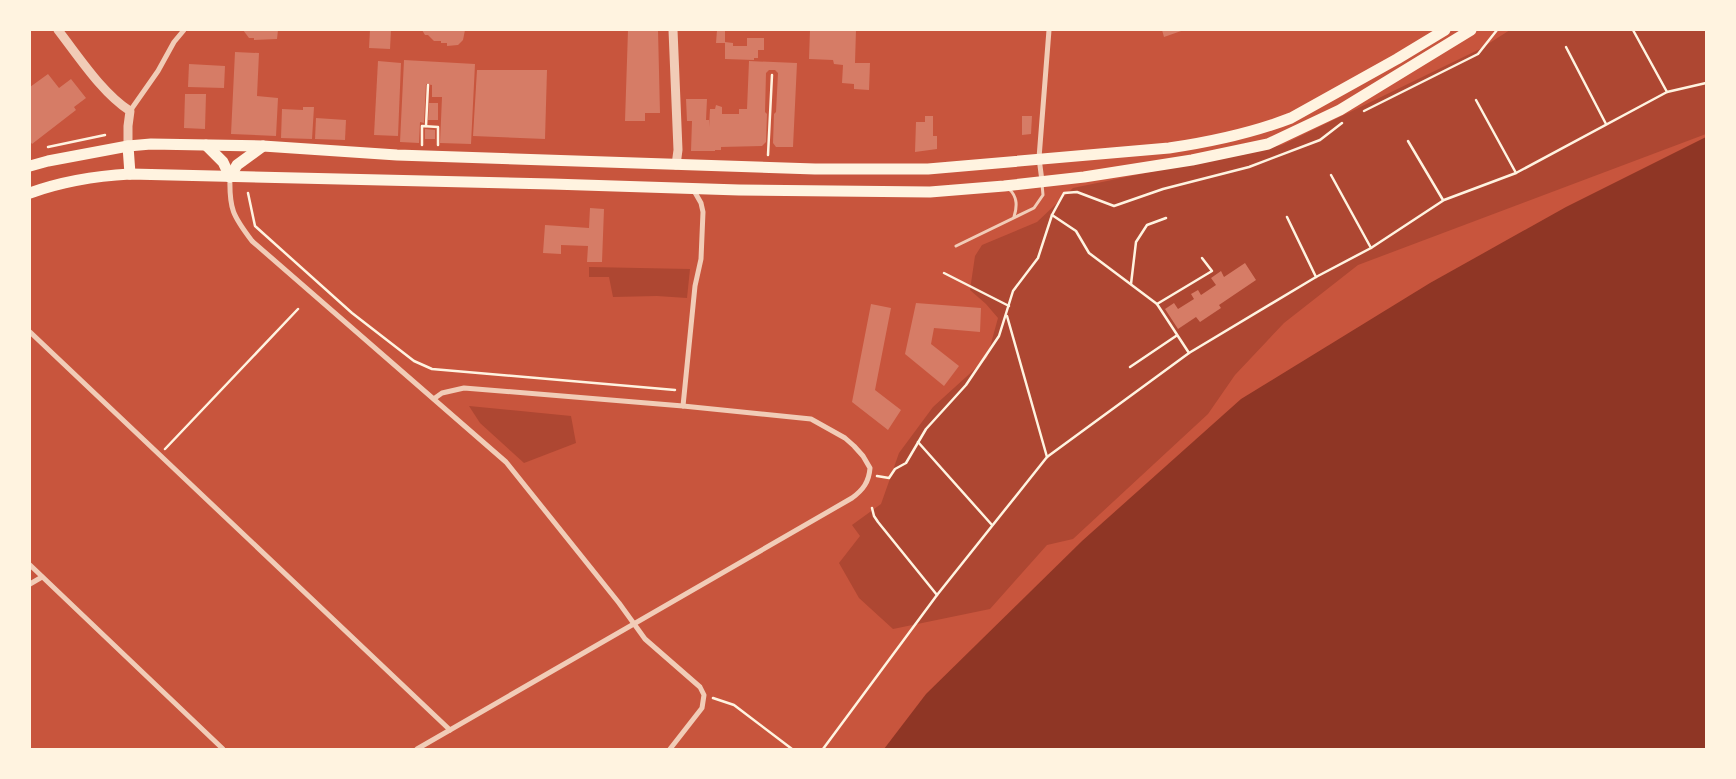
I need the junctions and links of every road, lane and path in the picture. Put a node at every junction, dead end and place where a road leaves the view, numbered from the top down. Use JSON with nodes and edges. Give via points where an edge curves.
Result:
{"nodes":[{"id":1,"x":58,"y":30,"type":"edge"},
{"id":2,"x":184,"y":30,"type":"edge"},
{"id":3,"x":673,"y":30,"type":"edge"},
{"id":4,"x":1049,"y":30,"type":"edge"},
{"id":5,"x":1445,"y":30,"type":"edge"},
{"id":6,"x":1471,"y":30,"type":"edge"},
{"id":7,"x":1497,"y":30,"type":"edge"},
{"id":8,"x":1633,"y":30,"type":"edge"},
{"id":9,"x":1566,"y":47,"type":"dead end"},
{"id":10,"x":772,"y":75,"type":"dead end"},
{"id":11,"x":1706,"y":83,"type":"edge"},
{"id":12,"x":428,"y":84,"type":"dead end"},
{"id":13,"x":1667,"y":92,"type":"junction"},
{"id":14,"x":1476,"y":100,"type":"dead end"},
{"id":15,"x":130,"y":111,"type":"junction"},
{"id":16,"x":1364,"y":111,"type":"dead end"},
{"id":17,"x":1346,"y":120,"type":"dead end"},
{"id":18,"x":1606,"y":124,"type":"junction"},
{"id":19,"x":426,"y":126,"type":"junction"},
{"id":20,"x":105,"y":135,"type":"dead end"},
{"id":21,"x":1408,"y":141,"type":"dead end"},
{"id":22,"x":206,"y":144,"type":"junction"},
{"id":23,"x":422,"y":144,"type":"dead end"},
{"id":24,"x":128,"y":146,"type":"junction"},
{"id":25,"x":263,"y":146,"type":"junction"},
{"id":26,"x":438,"y":146,"type":"dead end"},
{"id":27,"x":39,"y":150,"type":"dead end"},
{"id":28,"x":768,"y":157,"type":"dead end"},
{"id":29,"x":1039,"y":158,"type":"junction"},
{"id":30,"x":676,"y":165,"type":"junction"},
{"id":31,"x":30,"y":166,"type":"edge"},
{"id":32,"x":1516,"y":173,"type":"junction"},
{"id":33,"x":130,"y":174,"type":"junction"},
{"id":34,"x":1331,"y":175,"type":"dead end"},
{"id":35,"x":230,"y":176,"type":"junction"},
{"id":36,"x":1042,"y":182,"type":"junction"},
{"id":37,"x":1004,"y":186,"type":"junction"},
{"id":38,"x":693,"y":188,"type":"junction"},
{"id":39,"x":30,"y":193,"type":"edge"},
{"id":40,"x":248,"y":193,"type":"dead end"},
{"id":41,"x":1444,"y":200,"type":"junction"},
{"id":42,"x":1052,"y":215,"type":"junction"},
{"id":43,"x":1287,"y":217,"type":"dead end"},
{"id":44,"x":1014,"y":218,"type":"junction"},
{"id":45,"x":1166,"y":218,"type":"dead end"},
{"id":46,"x":956,"y":246,"type":"dead end"},
{"id":47,"x":1371,"y":248,"type":"junction"},
{"id":48,"x":1202,"y":258,"type":"dead end"},
{"id":49,"x":944,"y":273,"type":"dead end"},
{"id":50,"x":1316,"y":277,"type":"junction"},
{"id":51,"x":1131,"y":284,"type":"junction"},
{"id":52,"x":1157,"y":304,"type":"junction"},
{"id":53,"x":1009,"y":306,"type":"junction"},
{"id":54,"x":298,"y":309,"type":"dead end"},
{"id":55,"x":1007,"y":314,"type":"junction"},
{"id":56,"x":30,"y":332,"type":"edge"},
{"id":57,"x":1177,"y":335,"type":"junction"},
{"id":58,"x":1189,"y":353,"type":"junction"},
{"id":59,"x":1130,"y":367,"type":"dead end"},
{"id":60,"x":679,"y":391,"type":"dead end"},
{"id":61,"x":434,"y":398,"type":"junction"},
{"id":62,"x":683,"y":406,"type":"junction"},
{"id":63,"x":918,"y":442,"type":"junction"},
{"id":64,"x":160,"y":455,"type":"junction"},
{"id":65,"x":1047,"y":457,"type":"junction"},
{"id":66,"x":870,"y":473,"type":"junction"},
{"id":67,"x":872,"y":508,"type":"dead end"},
{"id":68,"x":992,"y":525,"type":"junction"},
{"id":69,"x":30,"y":565,"type":"edge"},
{"id":70,"x":42,"y":577,"type":"junction"},
{"id":71,"x":30,"y":584,"type":"edge"},
{"id":72,"x":937,"y":596,"type":"junction"},
{"id":73,"x":633,"y":623,"type":"junction"},
{"id":74,"x":704,"y":695,"type":"junction"},
{"id":75,"x":450,"y":730,"type":"junction"},
{"id":76,"x":223,"y":749,"type":"edge"},
{"id":77,"x":417,"y":749,"type":"edge"},
{"id":78,"x":670,"y":749,"type":"edge"},
{"id":79,"x":792,"y":749,"type":"edge"},
{"id":80,"x":823,"y":749,"type":"edge"}],
"edges":[{"from":1,"to":15,"type":"street","via":[[107,91]]},
{"from":2,"to":15,"type":"street"},
{"from":3,"to":30,"type":"street"},
{"from":4,"to":29,"type":"street"},
{"from":5,"to":29,"type":"main road","via":[[1276,124],[1203,143],[1169,148]]},
{"from":6,"to":36,"type":"main road","via":[[1340,110],[1268,144],[1192,160]]},
{"from":7,"to":16,"type":"path","via":[[1478,54]]},
{"from":8,"to":13,"type":"path"},
{"from":9,"to":18,"type":"path"},
{"from":10,"to":28,"type":"path"},
{"from":11,"to":13,"type":"path"},
{"from":12,"to":19,"type":"path"},
{"from":13,"to":18,"type":"path"},
{"from":14,"to":32,"type":"path"},
{"from":15,"to":24,"type":"street"},
{"from":17,"to":42,"type":"path","via":[[1320,140],[1249,167],[1114,206],[1077,192],[1064,193]]},
{"from":18,"to":32,"type":"path"},
{"from":19,"to":23,"type":"path","via":[[422,126]]},
{"from":19,"to":26,"type":"path","via":[[438,127]]},
{"from":20,"to":27,"type":"path"},
{"from":21,"to":41,"type":"path"},
{"from":22,"to":24,"type":"main road"},
{"from":22,"to":25,"type":"main road"},
{"from":22,"to":35,"type":"main road","via":[[223,162]]},
{"from":24,"to":31,"type":"main road"},
{"from":24,"to":33,"type":"main road"},
{"from":25,"to":30,"type":"main road","via":[[397,155]]},
{"from":25,"to":35,"type":"main road","via":[[237,165]]},
{"from":29,"to":30,"type":"main road","via":[[928,169]]},
{"from":29,"to":36,"type":"street"},
{"from":32,"to":41,"type":"path"},
{"from":33,"to":35,"type":"main road"},
{"from":33,"to":39,"type":"main road","via":[[80,179]]},
{"from":34,"to":47,"type":"path"},
{"from":35,"to":38,"type":"main road"},
{"from":35,"to":61,"type":"street","via":[[231,208],[252,241]]},
{"from":36,"to":37,"type":"main road"},
{"from":36,"to":44,"type":"lane","via":[[1040,202]]},
{"from":37,"to":38,"type":"main road","via":[[930,192]]},
{"from":37,"to":44,"type":"lane","via":[[1013,193],[1016,201]]},
{"from":38,"to":62,"type":"street","via":[[703,212],[701,259],[695,286]]},
{"from":40,"to":60,"type":"path","via":[[255,226],[352,312],[422,365]]},
{"from":41,"to":47,"type":"path"},
{"from":42,"to":51,"type":"path","via":[[1076,231],[1089,253]]},
{"from":42,"to":53,"type":"path","via":[[1038,258],[1013,291]]},
{"from":43,"to":50,"type":"path"},
{"from":44,"to":46,"type":"lane"},
{"from":45,"to":51,"type":"path","via":[[1146,225],[1136,242]]},
{"from":47,"to":50,"type":"path"},
{"from":48,"to":52,"type":"path","via":[[1212,271]]},
{"from":49,"to":53,"type":"path"},
{"from":50,"to":58,"type":"path"},
{"from":51,"to":52,"type":"path"},
{"from":52,"to":57,"type":"path"},
{"from":53,"to":55,"type":"path"},
{"from":54,"to":64,"type":"path"},
{"from":55,"to":63,"type":"path","via":[[999,336],[966,385]]},
{"from":55,"to":65,"type":"path"},
{"from":56,"to":64,"type":"street"},
{"from":57,"to":58,"type":"path"},
{"from":57,"to":59,"type":"path"},
{"from":58,"to":65,"type":"path"},
{"from":61,"to":62,"type":"street","via":[[464,388]]},
{"from":61,"to":73,"type":"street","via":[[506,462]]},
{"from":62,"to":66,"type":"street","via":[[811,420],[854,446],[868,462]]},
{"from":63,"to":66,"type":"path","via":[[906,464],[895,468],[889,478]]},
{"from":63,"to":68,"type":"path"},
{"from":64,"to":75,"type":"street"},
{"from":65,"to":68,"type":"path"},
{"from":66,"to":73,"type":"street","via":[[867,484],[859,493]]},
{"from":67,"to":72,"type":"path","via":[[878,522]]},
{"from":68,"to":72,"type":"path"},
{"from":69,"to":70,"type":"street"},
{"from":70,"to":71,"type":"street"},
{"from":70,"to":76,"type":"street"},
{"from":72,"to":80,"type":"path"},
{"from":73,"to":74,"type":"street","via":[[644,639],[700,687]]},
{"from":73,"to":75,"type":"street"},
{"from":74,"to":78,"type":"street","via":[[702,708]]},
{"from":74,"to":79,"type":"path","via":[[734,705]]},
{"from":75,"to":77,"type":"street"}]}
